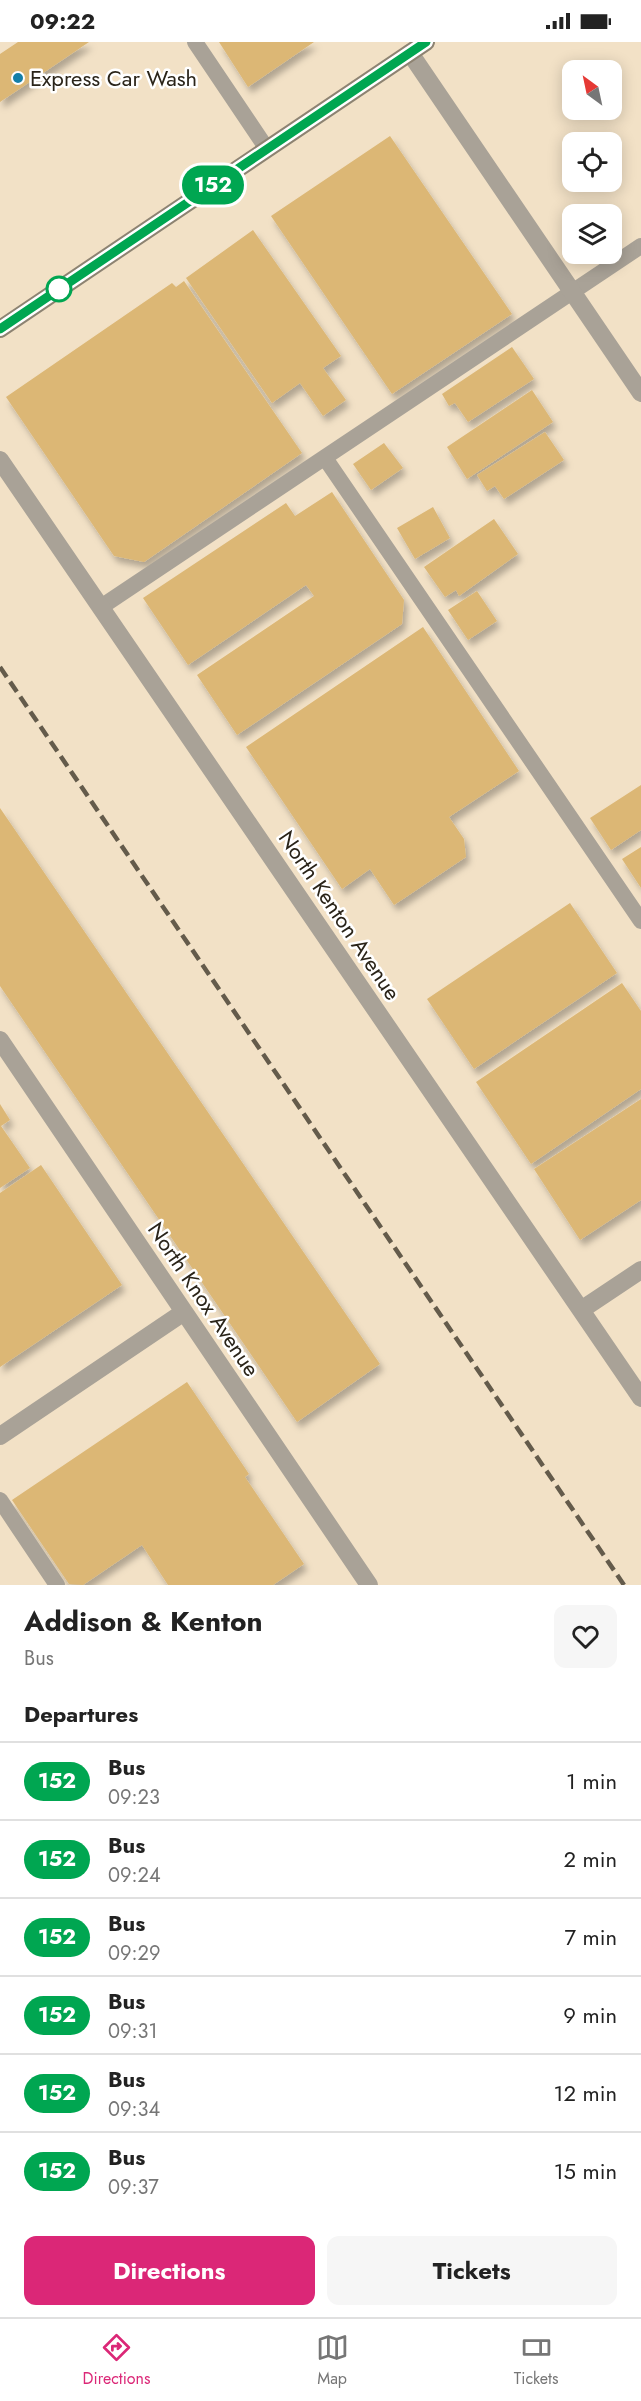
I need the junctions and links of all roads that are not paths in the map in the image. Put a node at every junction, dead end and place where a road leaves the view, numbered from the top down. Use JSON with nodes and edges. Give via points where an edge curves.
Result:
{"nodes":[{"id":1,"x":195,"y":42,"type":"edge"},
{"id":2,"x":426,"y":42,"type":"edge"},
{"id":3,"x":410,"y":52,"type":"junction"},
{"id":4,"x":267,"y":149,"type":"junction"},
{"id":5,"x":641,"y":246,"type":"edge"},
{"id":6,"x":572,"y":292,"type":"junction"},
{"id":7,"x":0,"y":329,"type":"edge"},
{"id":8,"x":641,"y":393,"type":"edge"},
{"id":9,"x":326,"y":458,"type":"junction"},
{"id":10,"x":0,"y":460,"type":"edge"},
{"id":11,"x":101,"y":607,"type":"junction"},
{"id":12,"x":641,"y":921,"type":"edge"},
{"id":13,"x":0,"y":1040,"type":"edge"},
{"id":14,"x":641,"y":1270,"type":"edge"},
{"id":15,"x":581,"y":1310,"type":"junction"},
{"id":16,"x":184,"y":1312,"type":"junction"},
{"id":17,"x":641,"y":1398,"type":"edge"},
{"id":18,"x":0,"y":1437,"type":"edge"},
{"id":19,"x":0,"y":1500,"type":"edge"},
{"id":20,"x":57,"y":1585,"type":"edge"},
{"id":21,"x":369,"y":1585,"type":"edge"}],
"edges":[{"from":1,"to":4,"type":"lane"},
{"from":2,"to":3,"type":"main road"},
{"from":3,"to":4,"type":"main road"},
{"from":3,"to":6,"type":"street"},
{"from":4,"to":7,"type":"main road"},
{"from":5,"to":6,"type":"lane"},
{"from":6,"to":8,"type":"street"},
{"from":6,"to":9,"type":"lane"},
{"from":9,"to":11,"type":"lane"},
{"from":9,"to":12,"type":"lane"},
{"from":10,"to":11,"type":"street","name":"North Kenton Avenue"},
{"from":11,"to":15,"type":"street","name":"North Kenton Avenue"},
{"from":13,"to":16,"type":"street","name":"North Knox Avenue"},
{"from":14,"to":15,"type":"street"},
{"from":15,"to":17,"type":"street","name":"North Kenton Avenue"},
{"from":16,"to":18,"type":"street"},
{"from":16,"to":21,"type":"street","name":"North Knox Avenue"},
{"from":19,"to":20,"type":"lane"}]}
